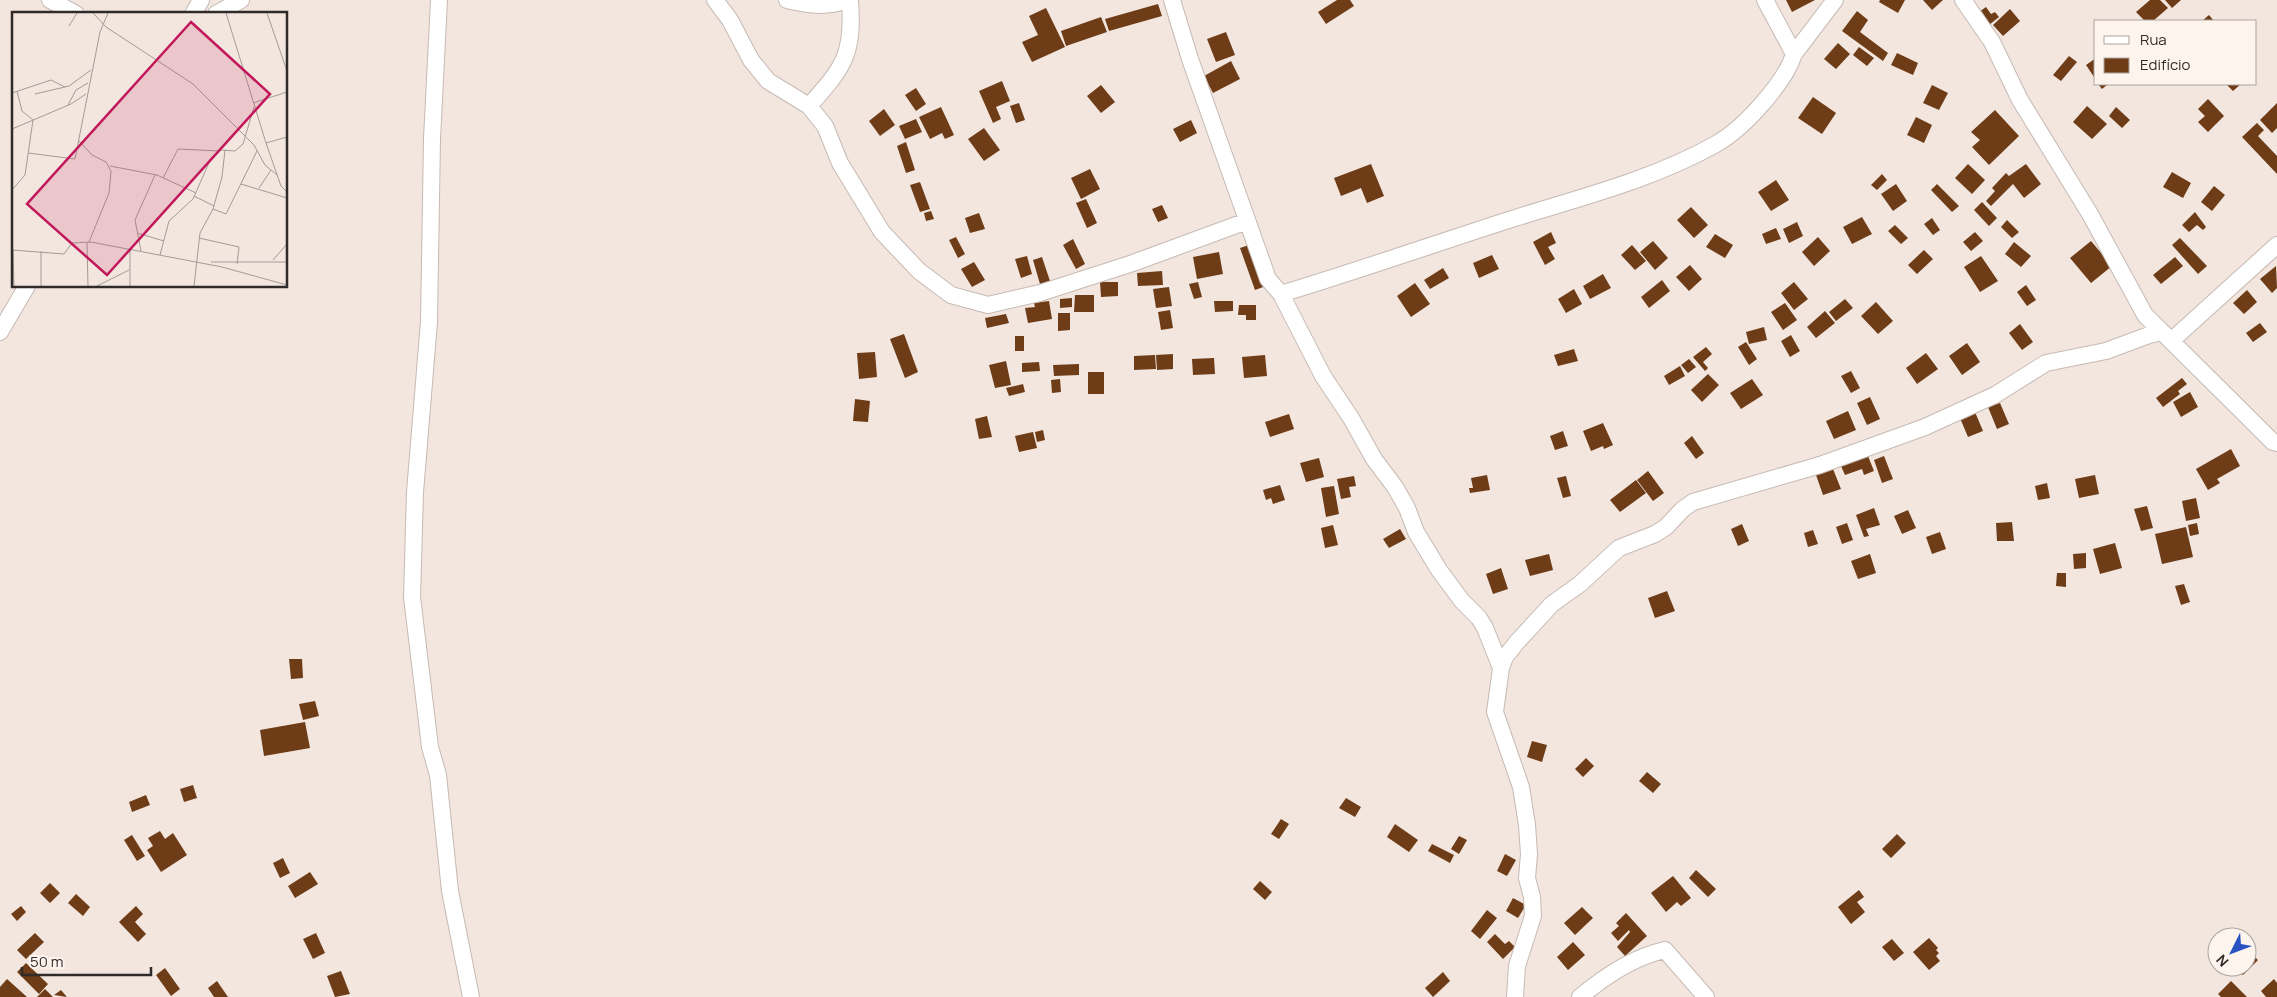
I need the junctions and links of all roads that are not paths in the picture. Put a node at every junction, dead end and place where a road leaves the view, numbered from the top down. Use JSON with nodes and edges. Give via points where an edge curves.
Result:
{"nodes":[{"id":1,"x":50,"y":0,"type":"edge"},
{"id":2,"x":201,"y":0,"type":"edge"},
{"id":3,"x":241,"y":0,"type":"edge"},
{"id":4,"x":439,"y":0,"type":"edge"},
{"id":5,"x":715,"y":0,"type":"edge"},
{"id":6,"x":787,"y":0,"type":"edge"},
{"id":7,"x":850,"y":0,"type":"edge"},
{"id":8,"x":1172,"y":0,"type":"edge"},
{"id":9,"x":1765,"y":0,"type":"edge"},
{"id":10,"x":1835,"y":0,"type":"edge"},
{"id":11,"x":1963,"y":0,"type":"edge"},
{"id":12,"x":72,"y":12,"type":"edge"},
{"id":13,"x":194,"y":12,"type":"edge"},
{"id":14,"x":220,"y":12,"type":"edge"},
{"id":15,"x":1794,"y":54,"type":"junction"},
{"id":16,"x":810,"y":106,"type":"junction"},
{"id":17,"x":1247,"y":221,"type":"junction"},
{"id":18,"x":2277,"y":245,"type":"edge"},
{"id":19,"x":26,"y":288,"type":"edge"},
{"id":20,"x":1282,"y":294,"type":"junction"},
{"id":21,"x":0,"y":332,"type":"edge"},
{"id":22,"x":2166,"y":337,"type":"junction"},
{"id":23,"x":2277,"y":443,"type":"edge"},
{"id":24,"x":1501,"y":668,"type":"junction"},
{"id":25,"x":471,"y":997,"type":"edge"},
{"id":26,"x":1515,"y":997,"type":"edge"},
{"id":27,"x":1580,"y":997,"type":"edge"},
{"id":28,"x":1706,"y":997,"type":"edge"}],
"edges":[{"from":1,"to":12,"type":"street"},
{"from":2,"to":13,"type":"street"},
{"from":3,"to":14,"type":"street"},
{"from":4,"to":25,"type":"street","via":[[432,139],[429,322],[415,492],[412,597],[430,747],[438,775],[450,891]]},
{"from":5,"to":16,"type":"street","via":[[730,20],[751,60],[768,81]]},
{"from":6,"to":7,"type":"street","via":[[814,6],[830,6]]},
{"from":7,"to":16,"type":"street","via":[[852,26],[846,58],[832,81]]},
{"from":8,"to":17,"type":"street"},
{"from":9,"to":15,"type":"street"},
{"from":10,"to":15,"type":"street"},
{"from":11,"to":22,"type":"street","via":[[1992,42],[2020,100],[2090,214],[2145,315]]},
{"from":15,"to":20,"type":"street","via":[[1792,63],[1762,102],[1735,131],[1716,144],[1626,183]]},
{"from":16,"to":17,"type":"street","via":[[825,126],[840,164],[882,232],[919,271],[951,295],[988,305],[1040,293],[1133,263]]},
{"from":17,"to":20,"type":"street","via":[[1268,279]]},
{"from":18,"to":22,"type":"street"},
{"from":19,"to":21,"type":"street"},
{"from":20,"to":24,"type":"street","via":[[1324,376],[1407,508],[1416,532],[1439,570],[1462,601],[1480,618]]},
{"from":22,"to":23,"type":"street"},
{"from":22,"to":24,"type":"street","via":[[2149,335],[2106,351],[2046,363],[1995,395],[1925,427],[1820,464],[1693,502],[1655,534],[1619,548],[1552,604],[1505,657]]},
{"from":24,"to":26,"type":"street","via":[[1496,712],[1521,788],[1527,825],[1527,878],[1533,916],[1517,966]]},
{"from":27,"to":28,"type":"street","via":[[1624,965],[1665,950]]}]}
